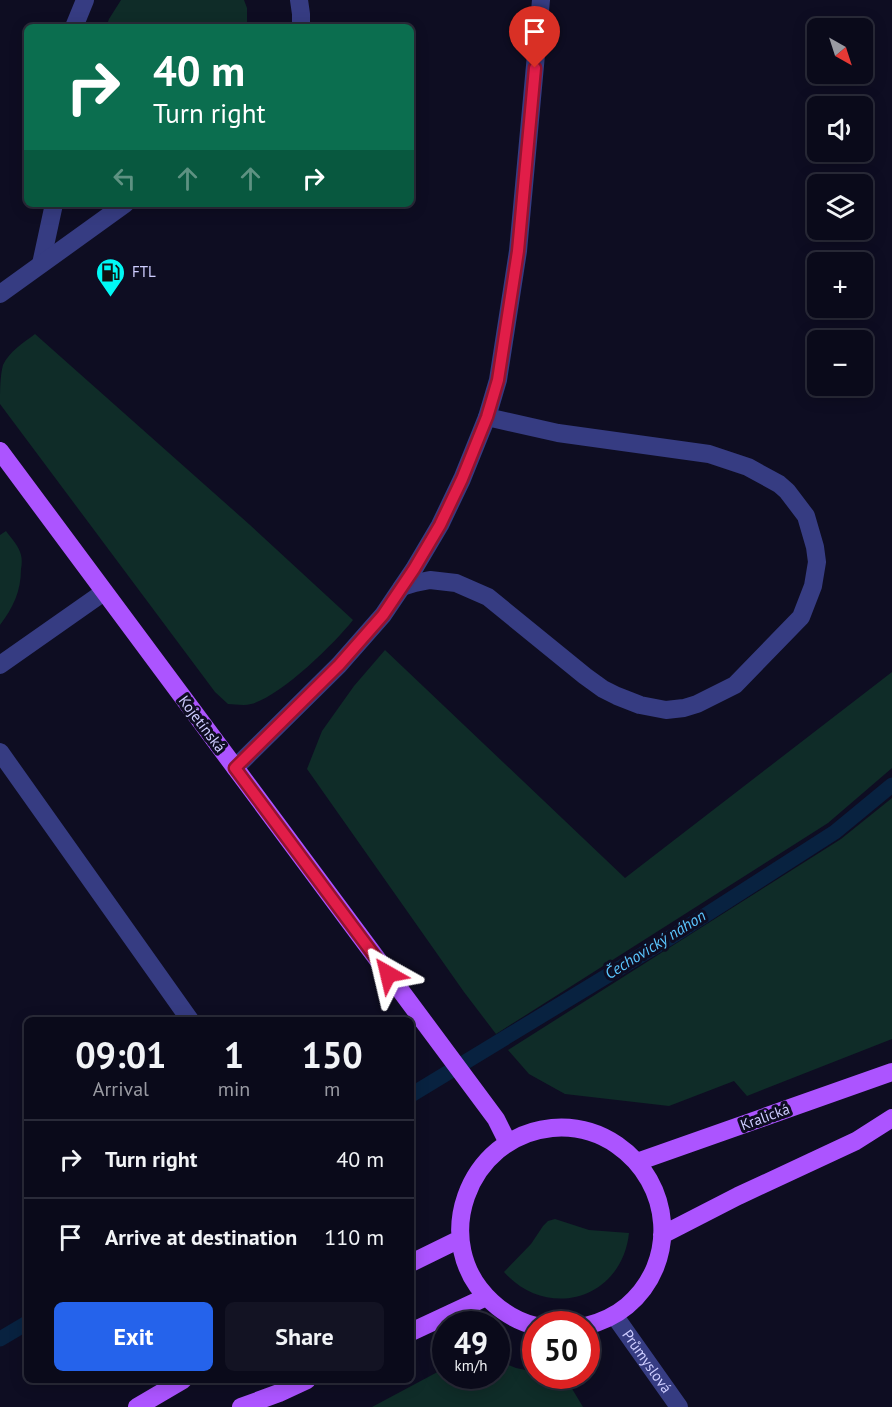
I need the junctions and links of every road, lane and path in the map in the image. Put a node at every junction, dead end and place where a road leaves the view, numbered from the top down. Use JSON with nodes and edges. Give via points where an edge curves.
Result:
{"nodes":[{"id":1,"x":85,"y":0,"type":"edge"},
{"id":2,"x":299,"y":0,"type":"edge"},
{"id":3,"x":541,"y":0,"type":"edge"},
{"id":4,"x":75,"y":24,"type":"edge"},
{"id":5,"x":301,"y":24,"type":"edge"},
{"id":6,"x":53,"y":207,"type":"edge"},
{"id":7,"x":121,"y":207,"type":"edge"},
{"id":8,"x":41,"y":264,"type":"junction"},
{"id":9,"x":0,"y":294,"type":"edge"},
{"id":10,"x":487,"y":417,"type":"junction"},
{"id":11,"x":0,"y":451,"type":"edge"},
{"id":12,"x":402,"y":587,"type":"junction"},
{"id":13,"x":104,"y":592,"type":"junction"},
{"id":14,"x":0,"y":665,"type":"edge"},
{"id":15,"x":0,"y":752,"type":"edge"},
{"id":16,"x":235,"y":768,"type":"junction"},
{"id":17,"x":187,"y":1017,"type":"edge"},
{"id":18,"x":892,"y":1072,"type":"edge"},
{"id":19,"x":892,"y":1118,"type":"edge"},
{"id":20,"x":508,"y":1143,"type":"junction"},
{"id":21,"x":637,"y":1162,"type":"junction"},
{"id":22,"x":662,"y":1235,"type":"junction"},
{"id":23,"x":460,"y":1239,"type":"junction"},
{"id":24,"x":414,"y":1262,"type":"edge"},
{"id":25,"x":486,"y":1297,"type":"junction"},
{"id":26,"x":614,"y":1315,"type":"junction"},
{"id":27,"x":600,"y":1320,"type":"edge"},
{"id":28,"x":522,"y":1321,"type":"edge"},
{"id":29,"x":414,"y":1331,"type":"edge"},
{"id":30,"x":178,"y":1383,"type":"edge"},
{"id":31,"x":301,"y":1383,"type":"edge"},
{"id":32,"x":137,"y":1407,"type":"edge"},
{"id":33,"x":241,"y":1407,"type":"edge"},
{"id":34,"x":679,"y":1407,"type":"edge"}],
"edges":[{"from":1,"to":4,"type":"street"},
{"from":2,"to":5,"type":"street"},
{"from":3,"to":10,"type":"street","via":[[518,251],[498,380]]},
{"from":6,"to":8,"type":"street"},
{"from":7,"to":8,"type":"street"},
{"from":8,"to":9,"type":"street"},
{"from":10,"to":12,"type":"street","via":[[440,525]]},
{"from":10,"to":12,"type":"street","via":[[558,434],[709,454],[748,467],[779,484],[806,516],[815,548],[813,586],[801,617],[735,685],[698,704],[666,710],[640,705],[603,689],[488,597],[456,583],[430,580]]},
{"from":11,"to":13,"type":"main road","name":"Kojetínská"},
{"from":12,"to":16,"type":"street","via":[[339,665]]},
{"from":13,"to":14,"type":"street"},
{"from":13,"to":16,"type":"main road","name":"Kojetínská"},
{"from":15,"to":17,"type":"street"},
{"from":16,"to":20,"type":"main road","name":"Kojetínská","via":[[495,1119]]},
{"from":18,"to":21,"type":"main road","name":"Kralická"},
{"from":19,"to":22,"type":"main road","via":[[856,1141]]},
{"from":20,"to":21,"type":"main road","via":[[537,1131],[584,1130],[614,1142]]},
{"from":20,"to":23,"type":"main road","via":[[484,1163],[467,1191]]},
{"from":21,"to":22,"type":"main road","via":[[654,1189]]},
{"from":22,"to":26,"type":"main road","via":[[647,1281],[639,1294]]},
{"from":23,"to":24,"type":"main road"},
{"from":23,"to":25,"type":"main road","via":[[469,1270]]},
{"from":25,"to":28,"type":"main road"},
{"from":25,"to":29,"type":"main road"},
{"from":26,"to":27,"type":"main road"},
{"from":26,"to":34,"type":"street","name":"Průmyslová"},
{"from":30,"to":32,"type":"main road"},
{"from":31,"to":33,"type":"main road"}]}
